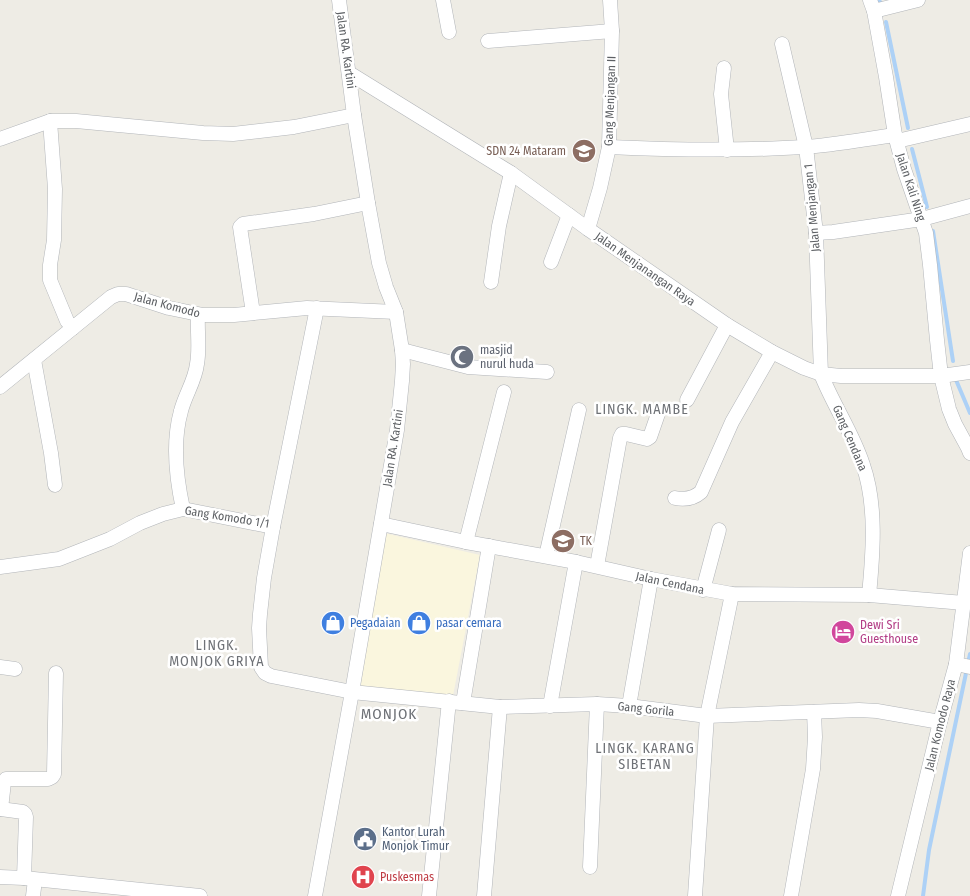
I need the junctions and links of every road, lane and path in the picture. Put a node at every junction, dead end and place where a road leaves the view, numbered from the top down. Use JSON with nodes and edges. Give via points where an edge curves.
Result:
{"nodes":[{"id":1,"x":339,"y":0,"type":"edge"},
{"id":2,"x":443,"y":0,"type":"edge"},
{"id":3,"x":610,"y":0,"type":"edge"},
{"id":4,"x":918,"y":0,"type":"edge"},
{"id":5,"x":872,"y":6,"type":"edge"},
{"id":6,"x":612,"y":31,"type":"junction"},
{"id":7,"x":449,"y":32,"type":"dead end"},
{"id":8,"x":488,"y":41,"type":"dead end"},
{"id":9,"x":782,"y":44,"type":"dead end"},
{"id":10,"x":724,"y":68,"type":"dead end"},
{"id":11,"x":349,"y":73,"type":"junction"},
{"id":12,"x":354,"y":116,"type":"junction"},
{"id":13,"x":50,"y":121,"type":"junction"},
{"id":14,"x":970,"y":124,"type":"edge"},
{"id":15,"x":896,"y":138,"type":"junction"},
{"id":16,"x":0,"y":139,"type":"edge"},
{"id":17,"x":609,"y":147,"type":"junction"},
{"id":18,"x":806,"y":147,"type":"junction"},
{"id":19,"x":726,"y":150,"type":"junction"},
{"id":20,"x":510,"y":173,"type":"junction"},
{"id":21,"x":368,"y":203,"type":"junction"},
{"id":22,"x":970,"y":206,"type":"edge"},
{"id":23,"x":569,"y":215,"type":"junction"},
{"id":24,"x":922,"y":219,"type":"junction"},
{"id":25,"x":588,"y":229,"type":"junction"},
{"id":26,"x":816,"y":233,"type":"junction"},
{"id":27,"x":551,"y":262,"type":"dead end"},
{"id":28,"x":491,"y":282,"type":"dead end"},
{"id":29,"x":317,"y":308,"type":"junction"},
{"id":30,"x":396,"y":312,"type":"junction"},
{"id":31,"x":253,"y":313,"type":"junction"},
{"id":32,"x":198,"y":315,"type":"junction"},
{"id":33,"x":727,"y":325,"type":"junction"},
{"id":34,"x":73,"y":328,"type":"junction"},
{"id":35,"x":402,"y":350,"type":"junction"},
{"id":36,"x":772,"y":352,"type":"junction"},
{"id":37,"x":34,"y":360,"type":"junction"},
{"id":38,"x":547,"y":372,"type":"dead end"},
{"id":39,"x":970,"y":372,"type":"edge"},
{"id":40,"x":820,"y":374,"type":"junction"},
{"id":41,"x":942,"y":376,"type":"junction"},
{"id":42,"x":0,"y":387,"type":"edge"},
{"id":43,"x":504,"y":392,"type":"dead end"},
{"id":44,"x":687,"y":400,"type":"dead end"},
{"id":45,"x":579,"y":410,"type":"dead end"},
{"id":46,"x":659,"y":411,"type":"dead end"},
{"id":47,"x":970,"y":453,"type":"edge"},
{"id":48,"x":55,"y":484,"type":"dead end"},
{"id":49,"x":675,"y":498,"type":"dead end"},
{"id":50,"x":183,"y":509,"type":"junction"},
{"id":51,"x":381,"y":524,"type":"junction"},
{"id":52,"x":273,"y":527,"type":"junction"},
{"id":53,"x":719,"y":530,"type":"dead end"},
{"id":54,"x":466,"y":542,"type":"junction"},
{"id":55,"x":489,"y":546,"type":"junction"},
{"id":56,"x":970,"y":553,"type":"edge"},
{"id":57,"x":546,"y":556,"type":"junction"},
{"id":58,"x":576,"y":562,"type":"junction"},
{"id":59,"x":0,"y":566,"type":"edge"},
{"id":60,"x":597,"y":566,"type":"junction"},
{"id":61,"x":651,"y":579,"type":"junction"},
{"id":62,"x":703,"y":590,"type":"junction"},
{"id":63,"x":732,"y":594,"type":"junction"},
{"id":64,"x":869,"y":595,"type":"junction"},
{"id":65,"x":964,"y":603,"type":"junction"},
{"id":66,"x":963,"y":665,"type":"edge"},
{"id":67,"x":0,"y":667,"type":"edge"},
{"id":68,"x":15,"y":669,"type":"dead end"},
{"id":69,"x":56,"y":673,"type":"dead end"},
{"id":70,"x":352,"y":692,"type":"junction"},
{"id":71,"x":456,"y":702,"type":"junction"},
{"id":72,"x":597,"y":704,"type":"junction"},
{"id":73,"x":550,"y":706,"type":"junction"},
{"id":74,"x":629,"y":706,"type":"junction"},
{"id":75,"x":500,"y":708,"type":"junction"},
{"id":76,"x":814,"y":712,"type":"junction"},
{"id":77,"x":707,"y":716,"type":"junction"},
{"id":78,"x":940,"y":722,"type":"junction"},
{"id":79,"x":1,"y":809,"type":"edge"},
{"id":80,"x":590,"y":867,"type":"dead end"},
{"id":81,"x":0,"y":877,"type":"edge"},
{"id":82,"x":30,"y":879,"type":"junction"},
{"id":83,"x":33,"y":896,"type":"edge"},
{"id":84,"x":200,"y":896,"type":"edge"},
{"id":85,"x":315,"y":896,"type":"edge"},
{"id":86,"x":429,"y":896,"type":"edge"},
{"id":87,"x":484,"y":896,"type":"edge"},
{"id":88,"x":695,"y":896,"type":"edge"},
{"id":89,"x":791,"y":896,"type":"edge"},
{"id":90,"x":898,"y":896,"type":"edge"}],
"edges":[{"from":1,"to":11,"type":"street","name":"Jalan RA. Kartini"},
{"from":2,"to":7,"type":"street"},
{"from":3,"to":6,"type":"street","name":"Gang Menjangan II"},
{"from":4,"to":5,"type":"street"},
{"from":5,"to":15,"type":"street","name":"Jalan Kali Ning"},
{"from":6,"to":8,"type":"street"},
{"from":6,"to":17,"type":"street","name":"Gang Menjangan II"},
{"from":9,"to":18,"type":"street","name":"Jalan Menjangan 1"},
{"from":10,"to":19,"type":"street","via":[[721,94]]},
{"from":11,"to":12,"type":"street","name":"Jalan RA. Kartini"},
{"from":11,"to":20,"type":"street","name":"Jalan Menjanangan Raya"},
{"from":12,"to":13,"type":"street","via":[[233,134]]},
{"from":12,"to":21,"type":"street","name":"Jalan RA. Kartini"},
{"from":13,"to":16,"type":"street"},
{"from":13,"to":34,"type":"street","via":[[55,189],[50,280]]},
{"from":14,"to":15,"type":"street"},
{"from":15,"to":18,"type":"street"},
{"from":15,"to":24,"type":"street","name":"Jalan Kali Ning"},
{"from":17,"to":19,"type":"street"},
{"from":17,"to":25,"type":"street","name":"Gang Menjangan II"},
{"from":18,"to":19,"type":"street"},
{"from":18,"to":26,"type":"street","name":"Jalan Menjangan 1"},
{"from":20,"to":23,"type":"street","name":"Jalan Menjanangan Raya"},
{"from":20,"to":28,"type":"street"},
{"from":21,"to":30,"type":"street","name":"Jalan RA. Kartini","via":[[386,288]]},
{"from":21,"to":31,"type":"street","via":[[243,224],[240,227]]},
{"from":22,"to":24,"type":"street"},
{"from":23,"to":25,"type":"street","name":"Jalan Menjanangan Raya"},
{"from":23,"to":27,"type":"street"},
{"from":24,"to":26,"type":"street"},
{"from":24,"to":41,"type":"street","name":"Jalan Kali Ning","via":[[930,258]]},
{"from":25,"to":33,"type":"street","name":"Jalan Menjanangan Raya"},
{"from":26,"to":40,"type":"street","name":"Jalan Menjangan 1"},
{"from":29,"to":30,"type":"street","name":"Jalan Komodo"},
{"from":29,"to":31,"type":"street","name":"Jalan Komodo"},
{"from":29,"to":52,"type":"street","name":"Gang Komodo 1/1"},
{"from":30,"to":35,"type":"street","name":"Jalan RA. Kartini"},
{"from":31,"to":32,"type":"street","name":"Jalan Komodo"},
{"from":32,"to":34,"type":"street","name":"Jalan Komodo","via":[[121,293],[111,297]]},
{"from":32,"to":50,"type":"street","via":[[198,363],[181,411],[176,437],[176,468]]},
{"from":33,"to":36,"type":"street","name":"Jalan Menjanangan Raya"},
{"from":33,"to":44,"type":"street"},
{"from":34,"to":37,"type":"street","name":"Jalan Komodo"},
{"from":35,"to":38,"type":"street","via":[[468,367]]},
{"from":35,"to":51,"type":"street","name":"Jalan RA. Kartini","via":[[397,430]]},
{"from":36,"to":40,"type":"street","name":"Jalan Menjanangan Raya"},
{"from":36,"to":49,"type":"street","via":[[732,422],[701,492],[684,500]]},
{"from":37,"to":42,"type":"street","name":"Jalan Komodo"},
{"from":37,"to":48,"type":"street"},
{"from":39,"to":41,"type":"street","name":"Jalan Menjanangan Raya"},
{"from":40,"to":41,"type":"street","name":"Jalan Menjanangan Raya"},
{"from":40,"to":64,"type":"street","name":"Gang Cendana","via":[[855,445],[868,482],[872,544]]},
{"from":41,"to":47,"type":"street","via":[[949,409]]},
{"from":43,"to":54,"type":"street"},
{"from":45,"to":57,"type":"street"},
{"from":46,"to":60,"type":"street","via":[[650,437],[622,434],[620,438]]},
{"from":50,"to":52,"type":"street","name":"Gang Komodo 1/1"},
{"from":50,"to":59,"type":"street","name":"Gang Komodo 1/1","via":[[140,523],[110,539],[59,558]]},
{"from":51,"to":54,"type":"street","name":"Jalan Cendana"},
{"from":51,"to":70,"type":"street","name":"Jalan RA. Kartini"},
{"from":52,"to":70,"type":"street","name":"Gang Gorila","via":[[260,614],[261,667],[265,674],[271,676]]},
{"from":53,"to":62,"type":"street"},
{"from":54,"to":55,"type":"street","name":"Jalan Cendana"},
{"from":55,"to":57,"type":"street","name":"Jalan Cendana"},
{"from":55,"to":71,"type":"street"},
{"from":56,"to":65,"type":"street","name":"Jalan Komodo Raya"},
{"from":57,"to":58,"type":"street","name":"Jalan Cendana"},
{"from":58,"to":60,"type":"street","name":"Jalan Cendana"},
{"from":58,"to":73,"type":"street"},
{"from":60,"to":61,"type":"street","name":"Jalan Cendana"},
{"from":61,"to":62,"type":"street","name":"Jalan Cendana"},
{"from":61,"to":74,"type":"street"},
{"from":62,"to":63,"type":"street","name":"Jalan Cendana"},
{"from":63,"to":64,"type":"street","name":"Jalan Cendana"},
{"from":63,"to":77,"type":"street"},
{"from":64,"to":65,"type":"street","name":"Jalan Cendana"},
{"from":65,"to":66,"type":"street","name":"Jalan Komodo Raya"},
{"from":66,"to":78,"type":"street","name":"Jalan Komodo Raya"},
{"from":67,"to":68,"type":"street"},
{"from":69,"to":79,"type":"street","via":[[54,774],[48,779],[6,779]]},
{"from":70,"to":71,"type":"street","name":"Gang Gorila"},
{"from":70,"to":85,"type":"street","name":"Jalan RA. Kartini"},
{"from":71,"to":75,"type":"street","name":"Gang Gorila"},
{"from":71,"to":86,"type":"street"},
{"from":72,"to":73,"type":"street","name":"Gang Gorila"},
{"from":72,"to":74,"type":"street","name":"Gang Gorila"},
{"from":72,"to":80,"type":"street"},
{"from":73,"to":75,"type":"street","name":"Gang Gorila"},
{"from":74,"to":77,"type":"street","name":"Gang Gorila"},
{"from":75,"to":87,"type":"street"},
{"from":76,"to":77,"type":"street","name":"Gang Gorila"},
{"from":76,"to":78,"type":"street","name":"Gang Gorila","via":[[877,711]]},
{"from":76,"to":89,"type":"street","via":[[813,769]]},
{"from":77,"to":88,"type":"street"},
{"from":78,"to":90,"type":"street","name":"Jalan Komodo Raya"},
{"from":79,"to":82,"type":"street","via":[[25,814]]},
{"from":81,"to":82,"type":"street"},
{"from":82,"to":83,"type":"street"},
{"from":82,"to":84,"type":"street"}]}
